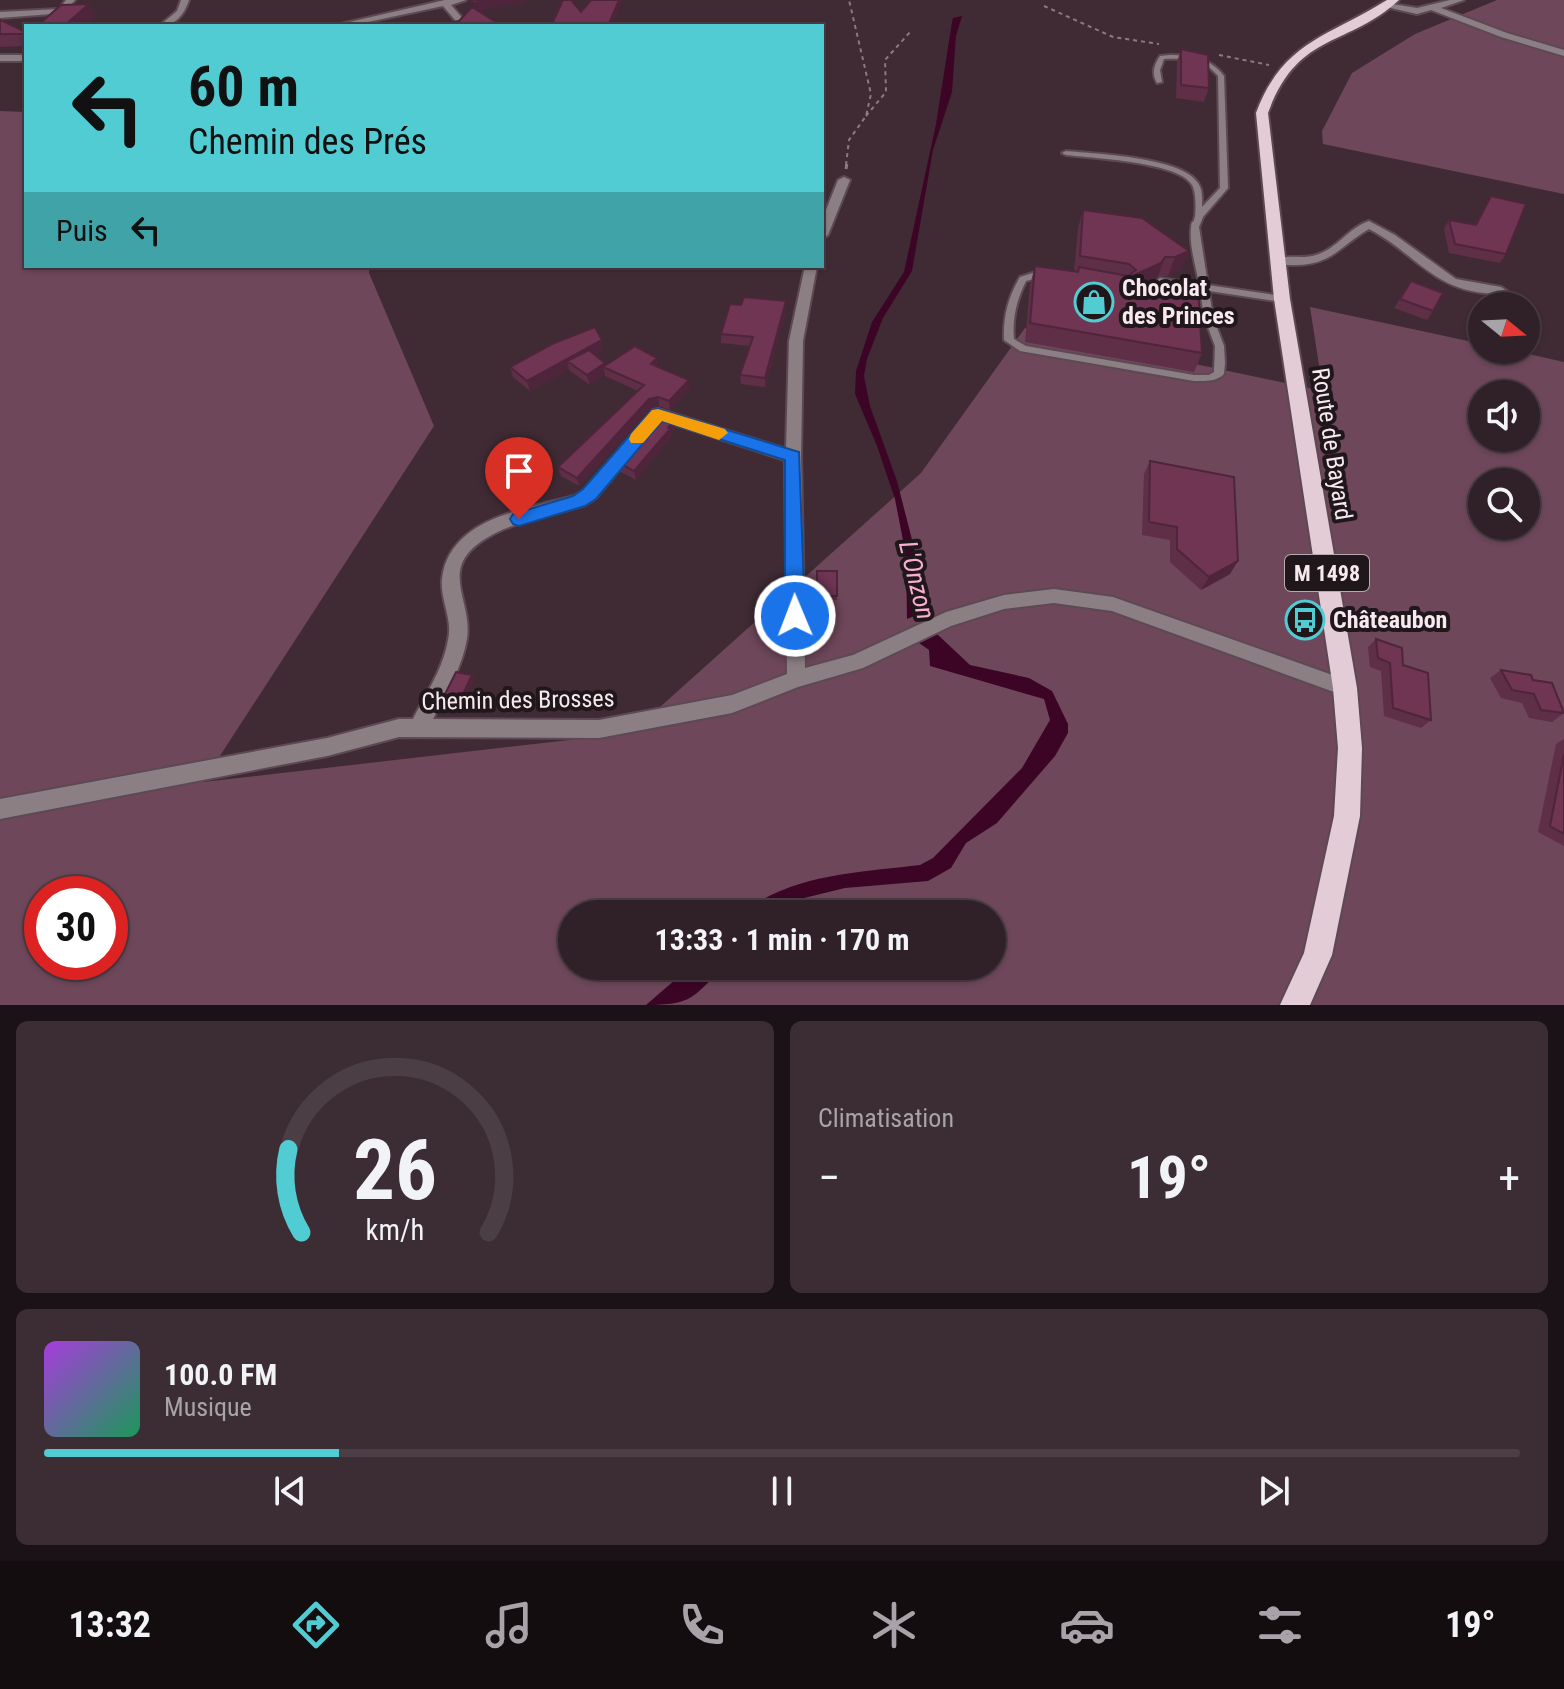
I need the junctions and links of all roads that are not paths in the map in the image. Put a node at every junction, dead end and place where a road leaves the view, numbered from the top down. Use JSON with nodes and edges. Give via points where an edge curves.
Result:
{"nodes":[{"id":1,"x":71,"y":0,"type":"edge"},
{"id":2,"x":185,"y":0,"type":"edge"},
{"id":3,"x":462,"y":0,"type":"edge"},
{"id":4,"x":1460,"y":0,"type":"edge"},
{"id":5,"x":12,"y":1,"type":"edge"},
{"id":6,"x":429,"y":3,"type":"edge"},
{"id":7,"x":445,"y":3,"type":"junction"},
{"id":8,"x":1390,"y":3,"type":"edge"},
{"id":9,"x":1434,"y":8,"type":"junction"},
{"id":10,"x":0,"y":13,"type":"edge"},
{"id":11,"x":166,"y":24,"type":"edge"},
{"id":12,"x":344,"y":24,"type":"edge"},
{"id":13,"x":456,"y":24,"type":"edge"},
{"id":14,"x":1564,"y":53,"type":"edge"},
{"id":15,"x":0,"y":58,"type":"edge"},
{"id":16,"x":24,"y":58,"type":"edge"},
{"id":17,"x":1159,"y":82,"type":"dead end"},
{"id":18,"x":1066,"y":153,"type":"dead end"},
{"id":19,"x":844,"y":180,"type":"road end"},
{"id":20,"x":1199,"y":216,"type":"junction"},
{"id":21,"x":824,"y":230,"type":"edge"},
{"id":22,"x":1279,"y":261,"type":"junction"},
{"id":23,"x":811,"y":268,"type":"edge"},
{"id":24,"x":1059,"y":277,"type":"edge"},
{"id":25,"x":1160,"y":281,"type":"edge"},
{"id":26,"x":1206,"y":288,"type":"junction"},
{"id":27,"x":1501,"y":291,"type":"dead end"},
{"id":28,"x":1282,"y":299,"type":"junction"},
{"id":29,"x":793,"y":457,"type":"junction"},
{"id":30,"x":796,"y":679,"type":"junction"},
{"id":31,"x":1345,"y":688,"type":"junction"},
{"id":32,"x":418,"y":728,"type":"junction"},
{"id":33,"x":0,"y":809,"type":"edge"},
{"id":34,"x":1295,"y":1005,"type":"edge"}],
"edges":[{"from":1,"to":10,"type":"street","via":[[61,11]]},
{"from":2,"to":11,"type":"street","via":[[181,12]]},
{"from":3,"to":7,"type":"street"},
{"from":4,"to":9,"type":"street"},
{"from":5,"to":10,"type":"street"},
{"from":6,"to":7,"type":"street"},
{"from":6,"to":12,"type":"street"},
{"from":7,"to":13,"type":"street","via":[[460,20]]},
{"from":8,"to":9,"type":"street","via":[[1417,11]]},
{"from":8,"to":22,"type":"main road","name":"Route de Bayard","number":"M 1498","via":[[1305,49],[1283,68],[1268,92],[1263,137]]},
{"from":9,"to":14,"type":"street"},
{"from":15,"to":16,"type":"street"},
{"from":17,"to":20,"type":"lane","via":[[1155,73],[1162,57],[1204,61],[1221,76],[1224,188]]},
{"from":18,"to":20,"type":"lane","via":[[1149,163],[1188,174],[1196,184]]},
{"from":19,"to":21,"type":"street"},
{"from":20,"to":26,"type":"lane","via":[[1197,254]]},
{"from":22,"to":27,"type":"street","via":[[1305,262],[1332,253],[1355,230],[1369,225],[1455,283]]},
{"from":22,"to":28,"type":"main road","name":"Route de Bayard","number":"M 1498"},
{"from":23,"to":29,"type":"street","via":[[796,341]]},
{"from":24,"to":26,"type":"lane","via":[[1039,274],[1023,279],[1007,322],[1009,340],[1023,349],[1194,378],[1219,374],[1223,358],[1207,311]]},
{"from":25,"to":26,"type":"lane"},
{"from":26,"to":28,"type":"lane"},
{"from":28,"to":31,"type":"main road","name":"Route de Bayard","number":"M 1498"},
{"from":29,"to":30,"type":"street"},
{"from":29,"to":32,"type":"street","via":[[658,414],[590,494],[489,528],[465,542],[454,560],[450,583],[458,638]]},
{"from":30,"to":31,"type":"street","name":"Chemin des Brosses","via":[[856,662],[946,620],[1004,602],[1054,596],[1113,604]]},
{"from":30,"to":32,"type":"street","name":"Chemin des Brosses","via":[[732,704],[599,729]]},
{"from":31,"to":34,"type":"main road","name":"Route de Bayard","number":"M 1498","via":[[1350,748],[1347,816],[1318,955]]},
{"from":32,"to":33,"type":"street","name":"Chemin des Brosses"}]}
